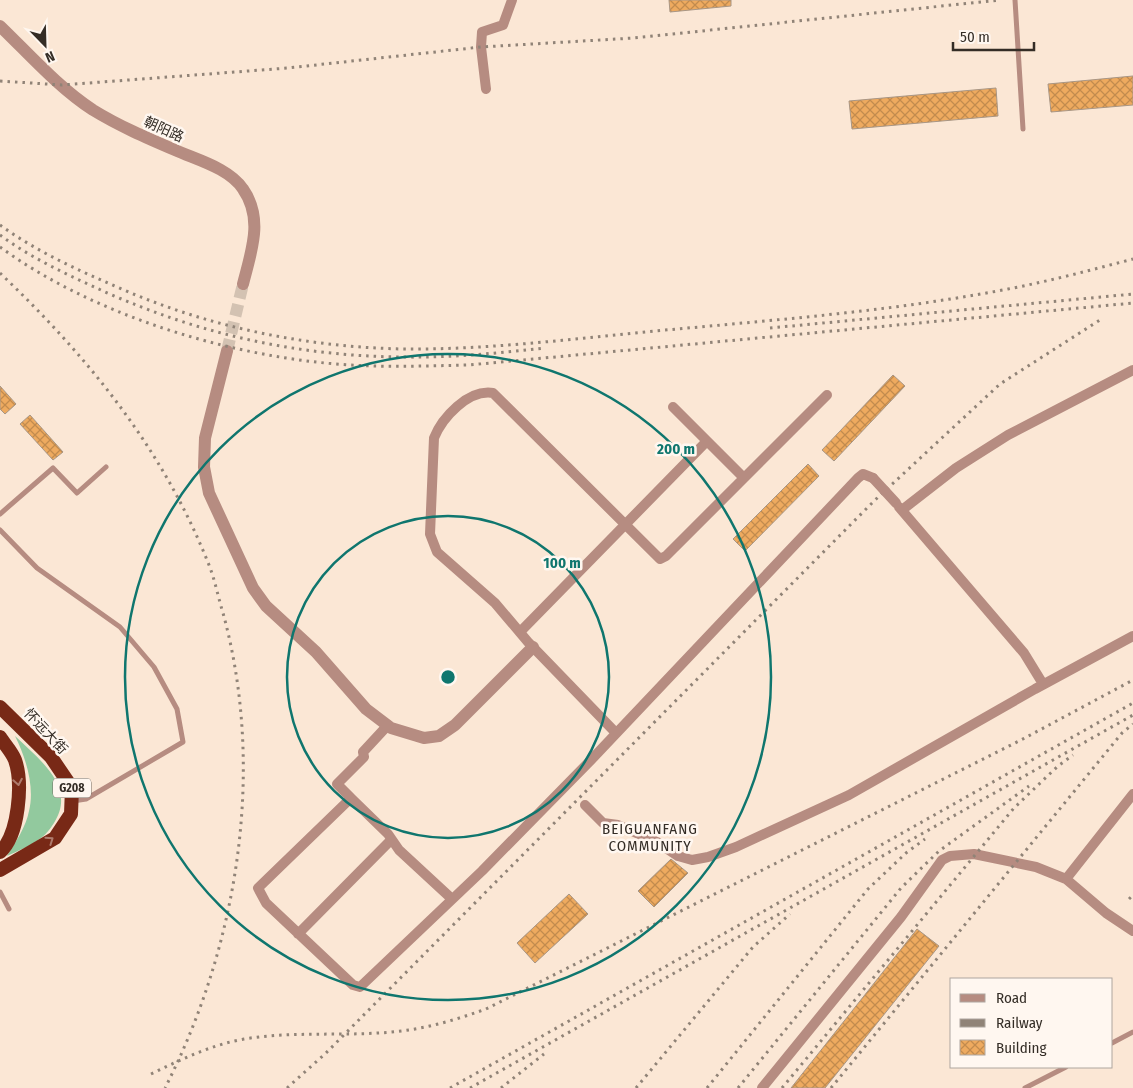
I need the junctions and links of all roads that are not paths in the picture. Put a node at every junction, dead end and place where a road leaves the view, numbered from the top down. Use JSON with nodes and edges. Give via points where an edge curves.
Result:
{"nodes":[{"id":1,"x":512,"y":0,"type":"edge"},
{"id":2,"x":1015,"y":0,"type":"edge"},
{"id":3,"x":0,"y":26,"type":"edge"},
{"id":4,"x":486,"y":89,"type":"dead end"},
{"id":5,"x":1023,"y":129,"type":"dead end"},
{"id":6,"x":243,"y":284,"type":"tunnel mouth"},
{"id":7,"x":227,"y":351,"type":"tunnel mouth"},
{"id":8,"x":1133,"y":370,"type":"edge"},
{"id":9,"x":827,"y":395,"type":"dead end"},
{"id":10,"x":673,"y":407,"type":"dead end"},
{"id":11,"x":707,"y":441,"type":"junction"},
{"id":12,"x":106,"y":467,"type":"dead end"},
{"id":13,"x":744,"y":478,"type":"junction"},
{"id":14,"x":899,"y":507,"type":"junction"},
{"id":15,"x":0,"y":514,"type":"edge"},
{"id":16,"x":625,"y":525,"type":"junction"},
{"id":17,"x":0,"y":530,"type":"edge"},
{"id":18,"x":520,"y":632,"type":"junction"},
{"id":19,"x":1133,"y":636,"type":"edge"},
{"id":20,"x":533,"y":647,"type":"junction"},
{"id":21,"x":1043,"y":684,"type":"junction"},
{"id":22,"x":0,"y":707,"type":"edge"},
{"id":23,"x":388,"y":725,"type":"junction"},
{"id":24,"x":616,"y":734,"type":"junction"},
{"id":25,"x":0,"y":737,"type":"edge"},
{"id":26,"x":1133,"y":794,"type":"edge"},
{"id":27,"x":351,"y":798,"type":"junction"},
{"id":28,"x":72,"y":802,"type":"junction"},
{"id":29,"x":585,"y":805,"type":"dead end"},
{"id":30,"x":391,"y":840,"type":"junction"},
{"id":31,"x":1,"y":852,"type":"edge"},
{"id":32,"x":4,"y":868,"type":"edge"},
{"id":33,"x":1066,"y":879,"type":"junction"},
{"id":34,"x":0,"y":892,"type":"edge"},
{"id":35,"x":452,"y":899,"type":"junction"},
{"id":36,"x":9,"y":909,"type":"dead end"},
{"id":37,"x":1133,"y":931,"type":"edge"},
{"id":38,"x":298,"y":934,"type":"junction"},
{"id":39,"x":1133,"y":1032,"type":"edge"},
{"id":40,"x":1113,"y":1042,"type":"edge"},
{"id":41,"x":1064,"y":1068,"type":"edge"},
{"id":42,"x":762,"y":1088,"type":"edge"},
{"id":43,"x":1025,"y":1088,"type":"edge"}],
"edges":[{"from":1,"to":4,"type":"street","via":[[503,25],[482,32]]},
{"from":2,"to":5,"type":"lane"},
{"from":3,"to":6,"type":"street","name":"朝阳路","via":[[67,90],[93,110],[124,128],[224,171],[243,188],[252,206],[256,233]]},
{"from":7,"to":23,"type":"street","via":[[205,438],[204,467],[209,493],[253,588],[266,606],[316,652],[366,709]]},
{"from":8,"to":14,"type":"street","via":[[1008,435]]},
{"from":9,"to":13,"type":"street"},
{"from":10,"to":11,"type":"street"},
{"from":11,"to":13,"type":"street"},
{"from":11,"to":16,"type":"street"},
{"from":12,"to":15,"type":"lane","via":[[77,493],[53,468]]},
{"from":13,"to":16,"type":"street","via":[[660,559]]},
{"from":14,"to":21,"type":"street","via":[[1024,653]]},
{"from":14,"to":24,"type":"street","bridge":true,"via":[[873,478],[863,474],[858,478]]},
{"from":16,"to":18,"type":"street"},
{"from":16,"to":18,"type":"street","via":[[493,393],[484,392],[452,412],[439,425],[434,438],[430,534],[437,552],[495,603]]},
{"from":17,"to":28,"type":"lane","via":[[38,568],[120,627],[154,667],[177,709],[183,742],[86,799]]},
{"from":18,"to":20,"type":"street"},
{"from":19,"to":21,"type":"street"},
{"from":20,"to":23,"type":"street","via":[[455,725],[439,736],[424,738]]},
{"from":20,"to":24,"type":"street"},
{"from":21,"to":29,"type":"street","via":[[849,795],[708,857],[692,860],[678,856],[657,842],[618,825],[603,823]]},
{"from":22,"to":28,"type":"highway","name":"怀远大街","number":"G208","via":[[51,757],[72,788]]},
{"from":23,"to":27,"type":"street","via":[[363,752],[364,757],[337,784]]},
{"from":24,"to":35,"type":"street"},
{"from":25,"to":31,"type":"highway","one_way":true,"via":[[14,760],[21,795],[14,825]]},
{"from":26,"to":33,"type":"street"},
{"from":27,"to":30,"type":"street"},
{"from":27,"to":38,"type":"street","via":[[258,888],[266,904]]},
{"from":32,"to":28,"type":"highway","number":"G208","one_way":true,"via":[[56,838],[71,814]]},
{"from":30,"to":35,"type":"street"},
{"from":30,"to":38,"type":"street"},
{"from":33,"to":37,"type":"street"},
{"from":33,"to":42,"type":"street","via":[[1036,868],[974,854],[942,860],[901,916]]},
{"from":34,"to":36,"type":"lane"},
{"from":35,"to":38,"type":"street","via":[[360,987],[353,985]]},
{"from":39,"to":40,"type":"lane"},
{"from":41,"to":43,"type":"lane"}]}
